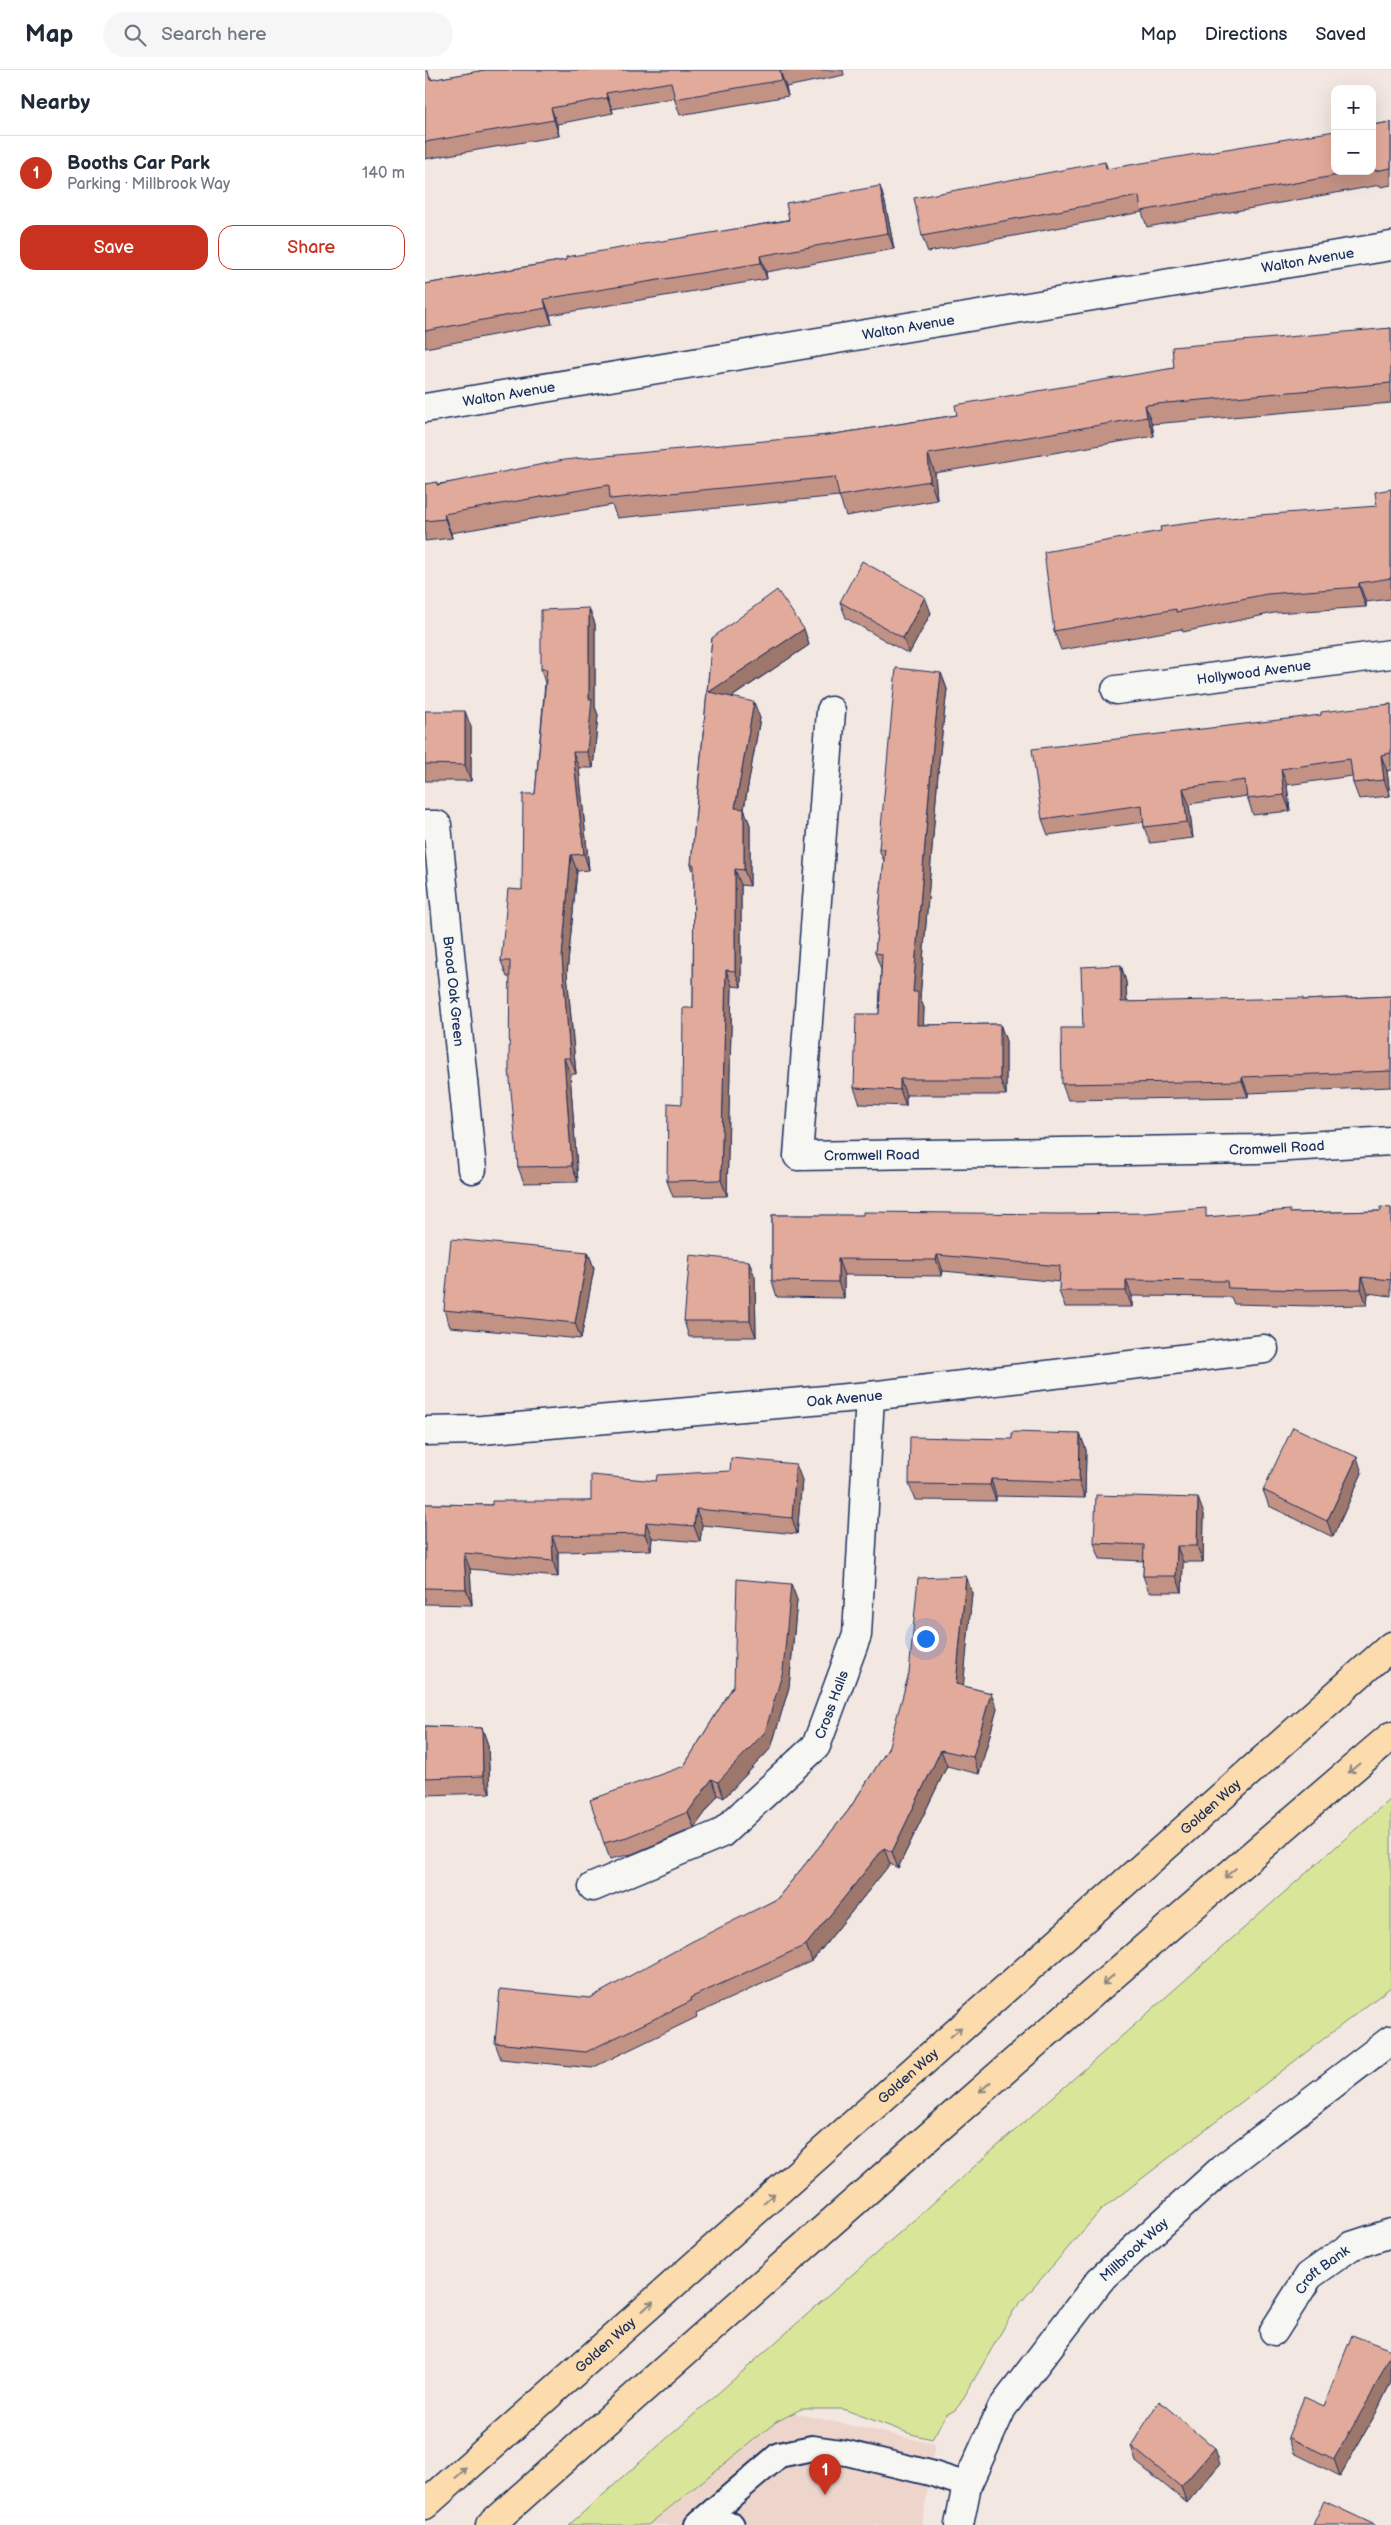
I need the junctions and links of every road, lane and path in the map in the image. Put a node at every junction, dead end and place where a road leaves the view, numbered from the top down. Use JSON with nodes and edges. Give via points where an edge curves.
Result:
{"nodes":[{"id":1,"x":1391,"y":246,"type":"edge"},
{"id":2,"x":425,"y":408,"type":"edge"},
{"id":3,"x":1391,"y":654,"type":"edge"},
{"id":4,"x":1117,"y":690,"type":"dead end"},
{"id":5,"x":831,"y":711,"type":"dead end"},
{"id":6,"x":425,"y":825,"type":"edge"},
{"id":7,"x":1391,"y":1140,"type":"edge"},
{"id":8,"x":472,"y":1169,"type":"dead end"},
{"id":9,"x":1264,"y":1348,"type":"dead end"},
{"id":10,"x":870,"y":1396,"type":"junction"},
{"id":11,"x":425,"y":1430,"type":"edge"},
{"id":12,"x":1391,"y":1646,"type":"edge"},
{"id":13,"x":1391,"y":1736,"type":"edge"},
{"id":14,"x":593,"y":1887,"type":"dead end"},
{"id":15,"x":1391,"y":2040,"type":"edge"},
{"id":16,"x":1391,"y":2233,"type":"edge"},
{"id":17,"x":1274,"y":2331,"type":"dead end"},
{"id":18,"x":967,"y":2485,"type":"junction"},
{"id":19,"x":425,"y":2505,"type":"edge"},
{"id":20,"x":699,"y":2523,"type":"edge"},
{"id":21,"x":490,"y":2525,"type":"edge"},
{"id":22,"x":732,"y":2525,"type":"edge"},
{"id":23,"x":959,"y":2525,"type":"edge"}],
"edges":[{"from":1,"to":2,"type":"street","name":"Walton Avenue"},
{"from":3,"to":4,"type":"street","name":"Hollywood Avenue"},
{"from":5,"to":7,"type":"street","name":"Cromwell Road","via":[[798,1156],[1257,1149]]},
{"from":6,"to":8,"type":"street","name":"Broad Oak Green","via":[[437,825]]},
{"from":9,"to":10,"type":"street","name":"Oak Avenue"},
{"from":10,"to":11,"type":"street","name":"Oak Avenue","via":[[482,1430]]},
{"from":10,"to":14,"type":"street","name":"Cross Halls","via":[[857,1635],[816,1746],[722,1833]]},
{"from":19,"to":12,"type":"highway","name":"Golden Way","one_way":true},
{"from":13,"to":21,"type":"highway","one_way":true,"via":[[853,2203]]},
{"from":15,"to":18,"type":"street","name":"Millbrook Way","via":[[1223,2169],[1100,2280],[1002,2408]]},
{"from":16,"to":17,"type":"street","name":"Croft Bank","via":[[1351,2246],[1309,2276]]},
{"from":18,"to":20,"type":"lane","via":[[921,2470],[812,2448],[779,2455]]},
{"from":18,"to":23,"type":"street","name":"Millbrook Way"},
{"from":20,"to":22,"type":"lane"}]}
